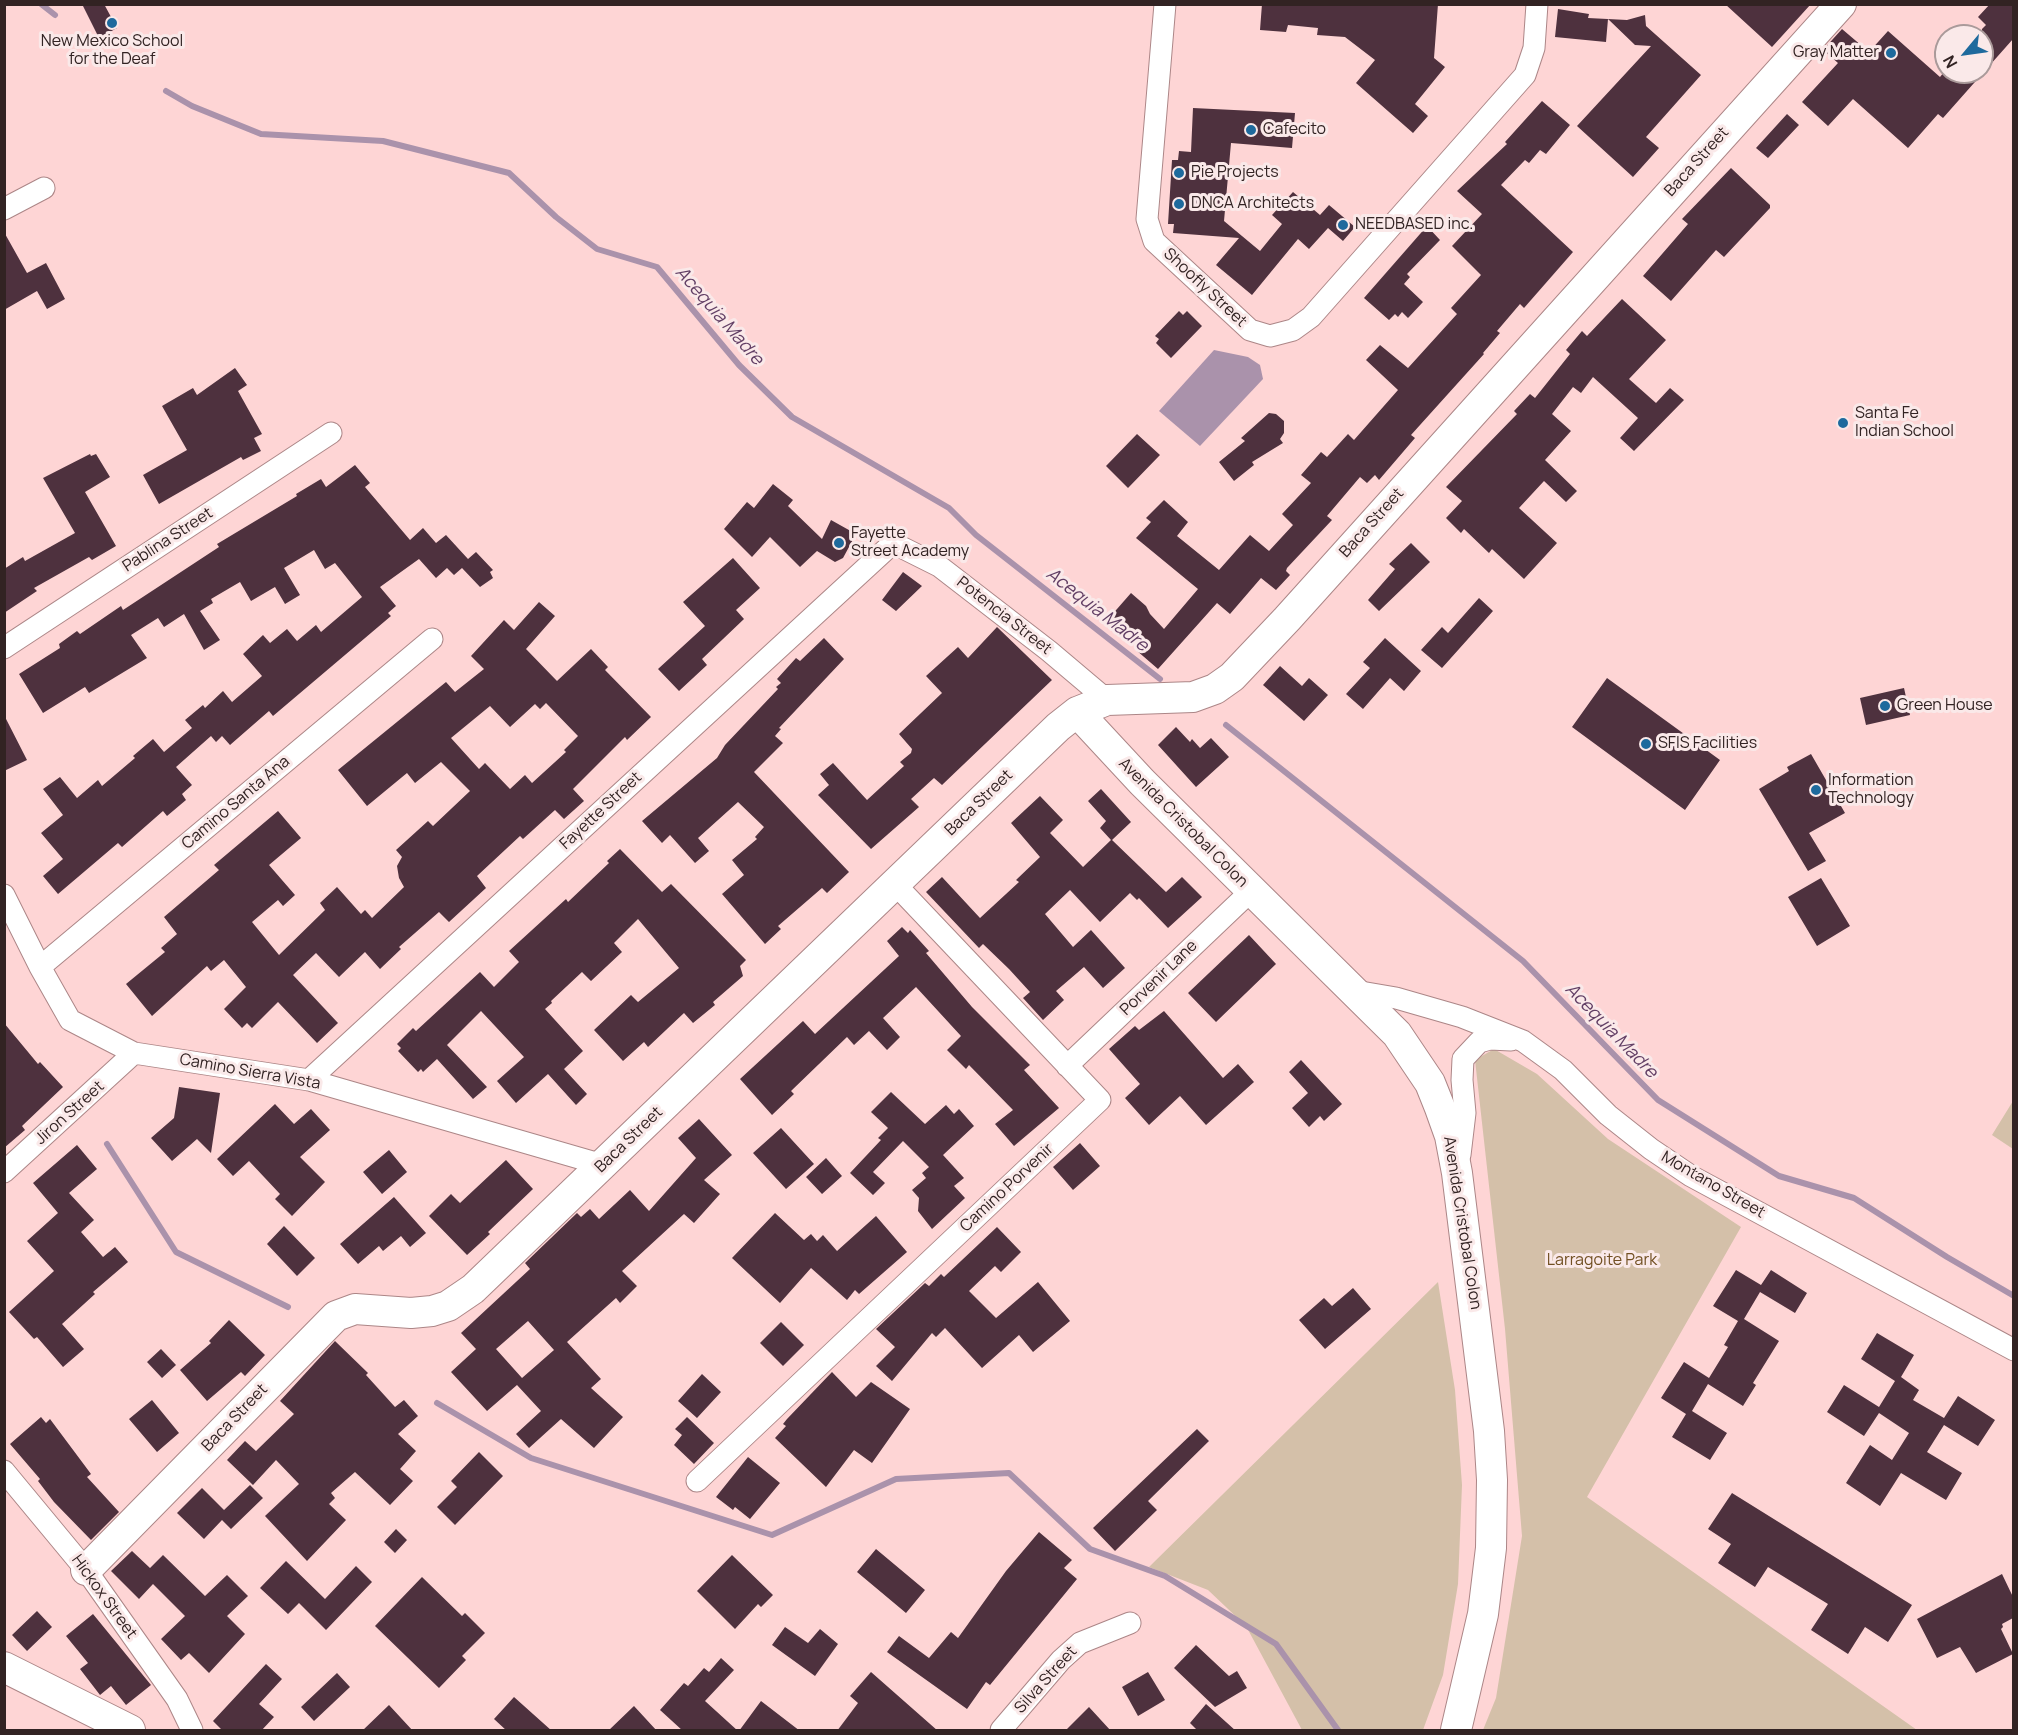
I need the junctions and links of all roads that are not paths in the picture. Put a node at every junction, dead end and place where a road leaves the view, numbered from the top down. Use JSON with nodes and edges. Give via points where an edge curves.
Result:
{"nodes":[{"id":1,"x":1165,"y":4,"type":"edge"},
{"id":2,"x":1537,"y":4,"type":"edge"},
{"id":3,"x":1841,"y":4,"type":"edge"},
{"id":4,"x":44,"y":188,"type":"dead end"},
{"id":5,"x":4,"y":209,"type":"edge"},
{"id":6,"x":331,"y":433,"type":"dead end"},
{"id":7,"x":893,"y":543,"type":"joint"},
{"id":8,"x":432,"y":639,"type":"dead end"},
{"id":9,"x":4,"y":648,"type":"edge"},
{"id":10,"x":1120,"y":700,"type":"junction"},
{"id":11,"x":1077,"y":712,"type":"junction"},
{"id":12,"x":895,"y":884,"type":"junction"},
{"id":13,"x":1251,"y":891,"type":"junction"},
{"id":14,"x":4,"y":895,"type":"edge"},
{"id":15,"x":40,"y":967,"type":"junction"},
{"id":16,"x":1355,"y":991,"type":"junction"},
{"id":17,"x":1522,"y":1041,"type":"junction"},
{"id":18,"x":134,"y":1053,"type":"junction"},
{"id":19,"x":1067,"y":1066,"type":"junction"},
{"id":20,"x":309,"y":1080,"type":"junction"},
{"id":21,"x":603,"y":1165,"type":"junction"},
{"id":22,"x":4,"y":1172,"type":"edge"},
{"id":23,"x":1458,"y":1173,"type":"junction"},
{"id":24,"x":2013,"y":1350,"type":"edge"},
{"id":25,"x":4,"y":1471,"type":"edge"},
{"id":26,"x":697,"y":1481,"type":"dead end"},
{"id":27,"x":86,"y":1570,"type":"junction"},
{"id":28,"x":1130,"y":1623,"type":"dead end"},
{"id":29,"x":4,"y":1667,"type":"edge"},
{"id":30,"x":130,"y":1731,"type":"edge"},
{"id":31,"x":192,"y":1731,"type":"edge"},
{"id":32,"x":1001,"y":1731,"type":"edge"},
{"id":33,"x":1456,"y":1731,"type":"edge"}],
"edges":[{"from":1,"to":2,"type":"street","name":"Shoofly Street","via":[[1147,219],[1154,241],[1250,330],[1270,336],[1293,330],[1311,317],[1525,75],[1534,48]]},
{"from":3,"to":10,"type":"street","name":"Baca Street","via":[[1232,677],[1193,697]]},
{"from":4,"to":5,"type":"street"},
{"from":6,"to":9,"type":"street","name":"Pablina Street"},
{"from":7,"to":10,"type":"street","name":"Potencia Street","via":[[939,566]]},
{"from":7,"to":20,"type":"street","name":"Fayette Street"},
{"from":8,"to":15,"type":"street","name":"Camino Santa Ana"},
{"from":10,"to":11,"type":"street","name":"Baca Street"},
{"from":11,"to":12,"type":"street","name":"Baca Street"},
{"from":11,"to":13,"type":"street","name":"Avenida Cristobal Colon"},
{"from":12,"to":19,"type":"street","name":"Camino Porvenir"},
{"from":12,"to":21,"type":"street","name":"Baca Street"},
{"from":13,"to":16,"type":"street","name":"Avenida Cristobal Colon"},
{"from":13,"to":19,"type":"street","name":"Porvenir Lane"},
{"from":14,"to":15,"type":"street","name":"Camino Sierra Vista"},
{"from":15,"to":18,"type":"street","name":"Camino Sierra Vista","via":[[70,1020]]},
{"from":16,"to":17,"type":"street","name":"Montano Street","via":[[1451,1014]]},
{"from":16,"to":23,"type":"street","name":"Avenida Cristobal Colon","via":[[1397,1034],[1430,1083],[1450,1136]]},
{"from":17,"to":23,"type":"street","via":[[1479,1042],[1463,1059],[1465,1113]]},
{"from":17,"to":24,"type":"street","name":"Montano Street","via":[[1563,1070],[1608,1115],[1691,1176]]},
{"from":18,"to":20,"type":"street","name":"Camino Sierra Vista"},
{"from":18,"to":22,"type":"street","name":"Jiron Street"},
{"from":19,"to":26,"type":"street","name":"Camino Porvenir","via":[[1101,1100]]},
{"from":20,"to":21,"type":"street","name":"Camino Sierra Vista"},
{"from":21,"to":27,"type":"street","name":"Baca Street","via":[[459,1300],[432,1311],[355,1309],[336,1316]]},
{"from":23,"to":33,"type":"street","name":"Avenida Cristobal Colon","via":[[1492,1480],[1491,1548],[1483,1614]]},
{"from":25,"to":27,"type":"street","name":"Hickox Street"},
{"from":27,"to":31,"type":"street","name":"Hickox Street","via":[[177,1699]]},
{"from":28,"to":32,"type":"street","name":"Silva Street","via":[[1080,1643],[1060,1660]]},
{"from":29,"to":30,"type":"street"}]}
